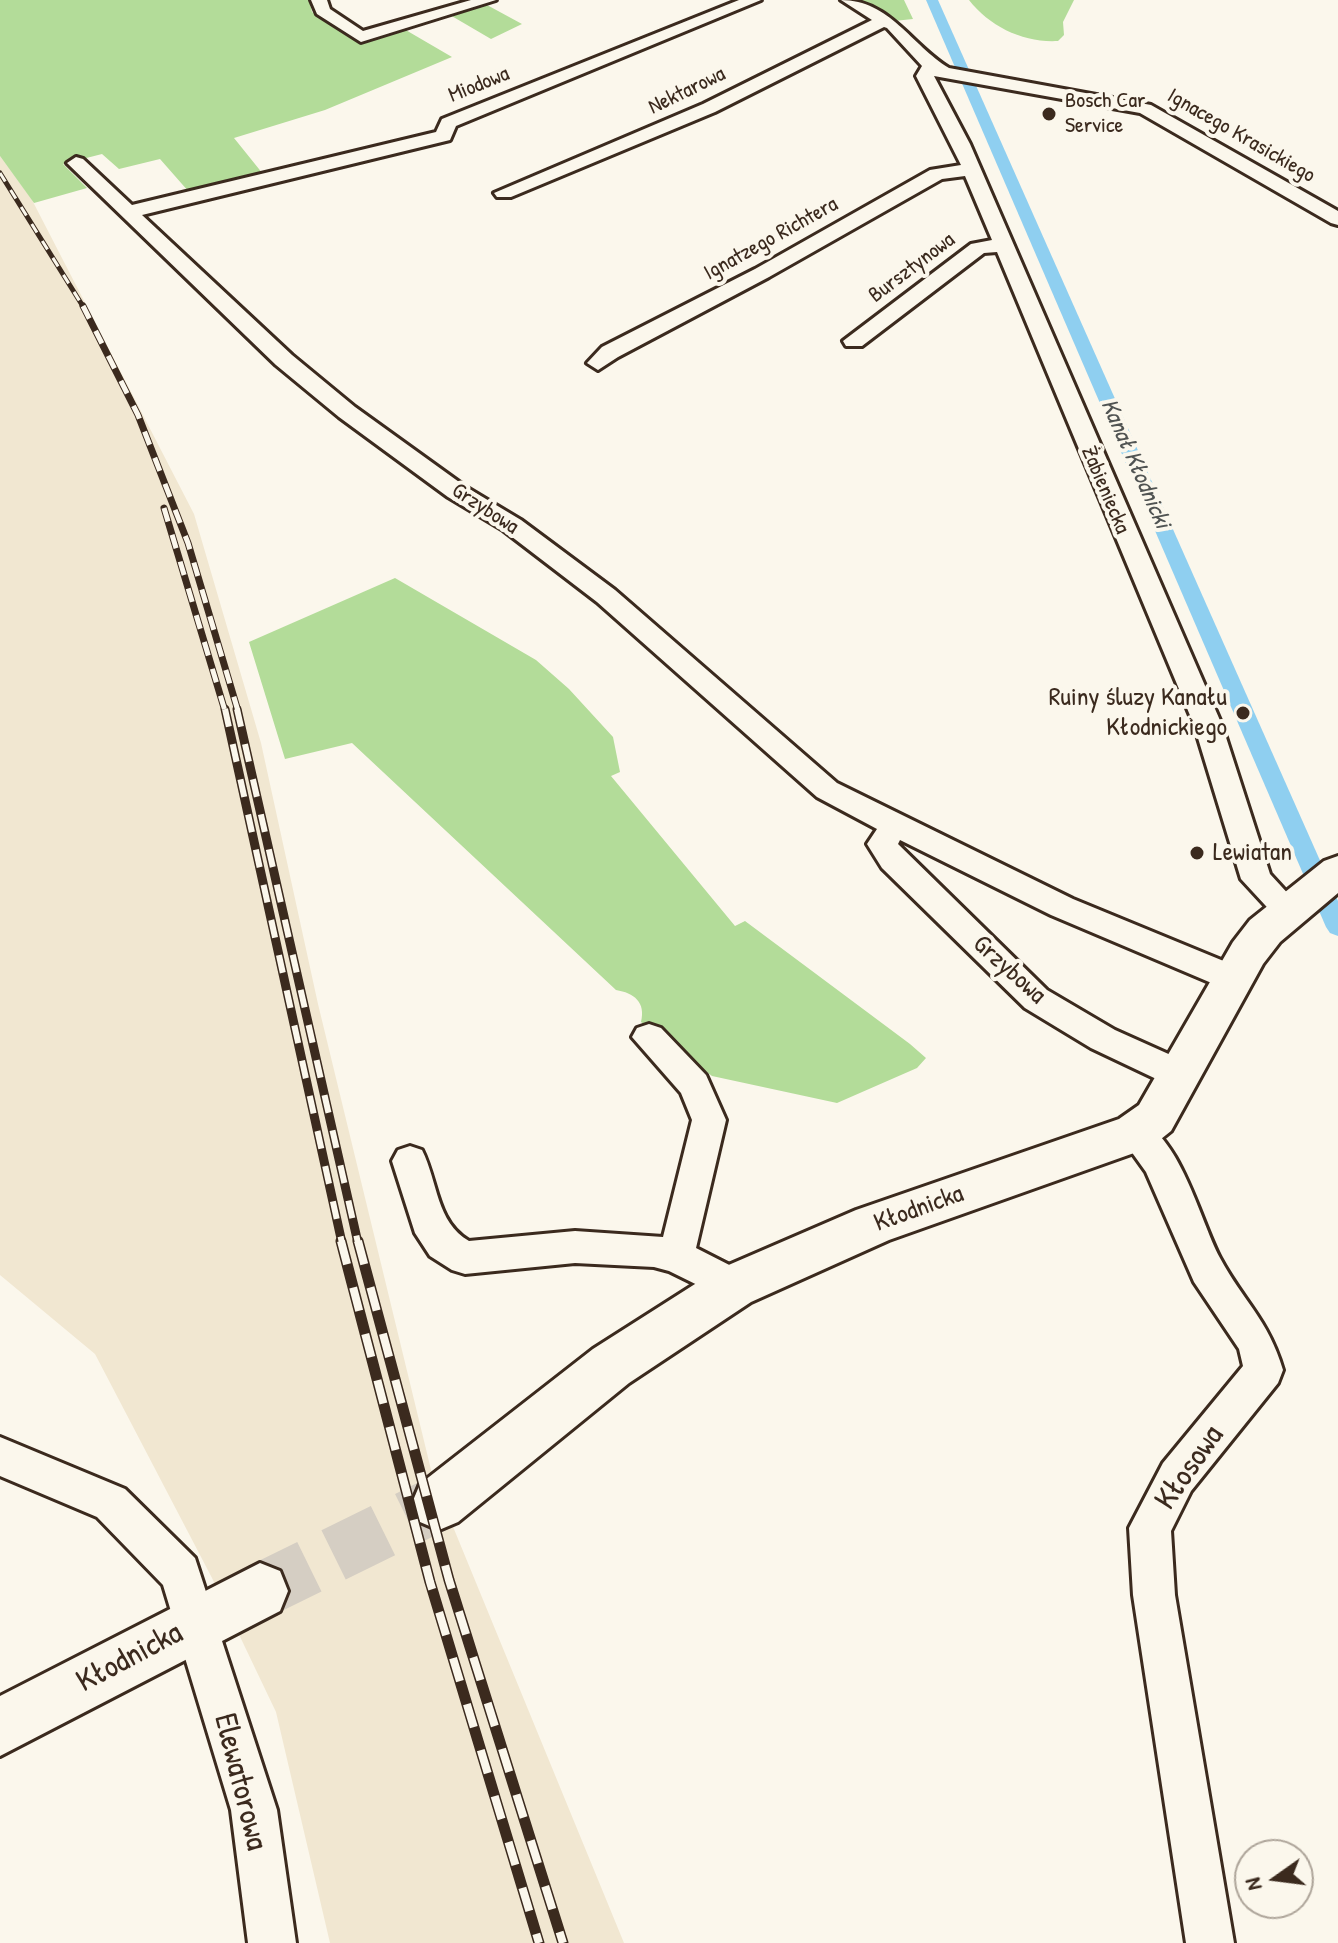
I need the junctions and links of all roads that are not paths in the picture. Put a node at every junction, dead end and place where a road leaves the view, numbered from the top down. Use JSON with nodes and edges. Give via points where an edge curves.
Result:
{"nodes":[{"id":1,"x":319,"y":0,"type":"edge"},
{"id":2,"x":488,"y":0,"type":"edge"},
{"id":3,"x":753,"y":0,"type":"edge"},
{"id":4,"x":849,"y":0,"type":"edge"},
{"id":5,"x":885,"y":20,"type":"junction"},
{"id":6,"x":937,"y":69,"type":"junction"},
{"id":7,"x":82,"y":169,"type":"dead end"},
{"id":8,"x":971,"y":169,"type":"junction"},
{"id":9,"x":504,"y":193,"type":"dead end"},
{"id":10,"x":128,"y":212,"type":"junction"},
{"id":11,"x":1338,"y":219,"type":"edge"},
{"id":12,"x":1003,"y":245,"type":"junction"},
{"id":13,"x":854,"y":341,"type":"dead end"},
{"id":14,"x":598,"y":363,"type":"dead end"},
{"id":15,"x":895,"y":825,"type":"junction"},
{"id":16,"x":1314,"y":890,"type":"edge"},
{"id":17,"x":1232,"y":978,"type":"junction"},
{"id":18,"x":649,"y":1037,"type":"dead end"},
{"id":19,"x":1181,"y":1075,"type":"junction"},
{"id":20,"x":1135,"y":1133,"type":"junction"},
{"id":21,"x":410,"y":1161,"type":"dead end"},
{"id":22,"x":676,"y":1256,"type":"junction"},
{"id":23,"x":734,"y":1286,"type":"junction"},
{"id":24,"x":0,"y":1456,"type":"edge"},
{"id":25,"x":439,"y":1503,"type":"tunnel mouth"},
{"id":26,"x":260,"y":1591,"type":"tunnel mouth"},
{"id":27,"x":194,"y":1624,"type":"junction"},
{"id":28,"x":0,"y":1727,"type":"edge"},
{"id":29,"x":272,"y":1943,"type":"edge"},
{"id":30,"x":1210,"y":1943,"type":"edge"}],
"edges":[{"from":1,"to":2,"type":"street","via":[[323,11],[361,37]]},
{"from":3,"to":10,"type":"street","name":"Miodowa","via":[[448,123],[444,136]]},
{"from":4,"to":5,"type":"street"},
{"from":5,"to":6,"type":"street"},
{"from":5,"to":9,"type":"street","name":"Nektarowa","via":[[683,120]]},
{"from":6,"to":8,"type":"street","name":"Żabieniecka","via":[[925,76]]},
{"from":6,"to":11,"type":"street","name":"Ignacego Krasickiego","via":[[1145,109]]},
{"from":7,"to":10,"type":"street","name":"Grzybowa"},
{"from":8,"to":12,"type":"street","name":"Żabieniecka"},
{"from":8,"to":14,"type":"street","name":"Ignatzego Richtera","via":[[937,174]]},
{"from":10,"to":15,"type":"street","name":"Grzybowa","via":[[284,360],[347,412],[586,580],[827,790]]},
{"from":12,"to":13,"type":"street","name":"Bursztynowa","via":[[978,248]]},
{"from":12,"to":16,"type":"street","name":"Żabieniecka","via":[[1208,725],[1256,879]]},
{"from":15,"to":17,"type":"street","name":"Grzybowa","via":[[1062,907]]},
{"from":15,"to":19,"type":"street","name":"Grzybowa","via":[[882,844],[893,860],[1036,999],[1103,1039]]},
{"from":16,"to":17,"type":"main road","name":"Kłodnicka","via":[[1265,931]]},
{"from":17,"to":19,"type":"main road","name":"Kłodnicka"},
{"from":18,"to":22,"type":"street","via":[[694,1085],[709,1120]]},
{"from":19,"to":20,"type":"main road","name":"Kłodnicka","via":[[1155,1118]]},
{"from":20,"to":23,"type":"main road","name":"Kłodnicka","via":[[873,1225]]},
{"from":20,"to":30,"type":"street","name":"Kłosowa","via":[[1160,1163],[1207,1270],[1256,1342],[1264,1370],[1177,1477],[1150,1528],[1154,1595]]},
{"from":21,"to":22,"type":"street","via":[[428,1222],[443,1245],[465,1258],[575,1247]]},
{"from":22,"to":23,"type":"street"},
{"from":23,"to":25,"type":"main road","name":"Kłodnicka","via":[[611,1366]]},
{"from":24,"to":27,"type":"street","name":"Elewatorowa","via":[[111,1503],[180,1573]]},
{"from":26,"to":27,"type":"main road","name":"Kłodnicka"},
{"from":27,"to":28,"type":"main road","name":"Kłodnicka"},
{"from":27,"to":29,"type":"street","name":"Elewatorowa","via":[[254,1810]]}]}
